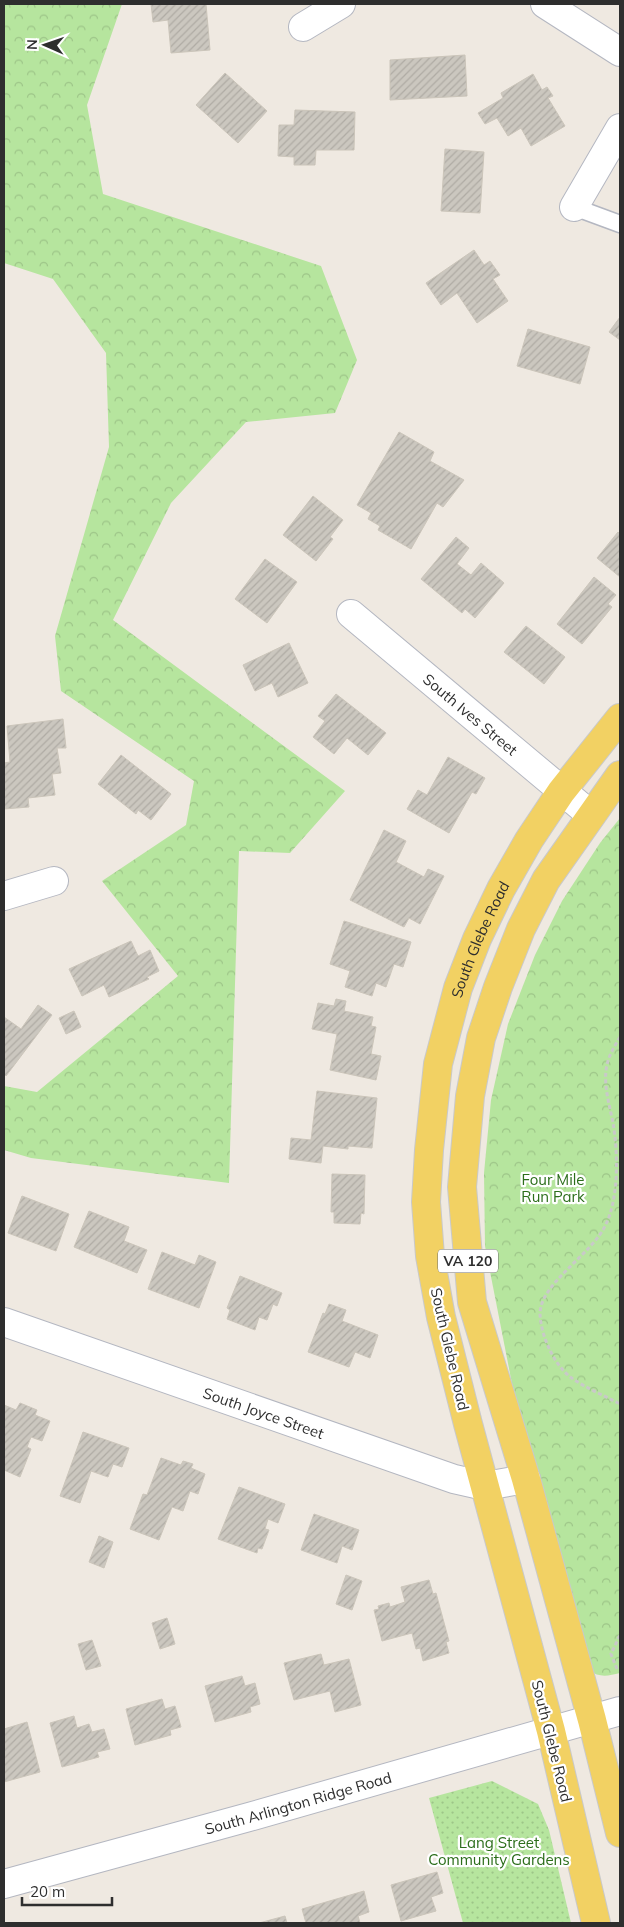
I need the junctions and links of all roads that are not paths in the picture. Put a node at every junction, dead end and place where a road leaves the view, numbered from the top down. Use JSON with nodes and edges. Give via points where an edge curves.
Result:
{"nodes":[{"id":1,"x":342,"y":4,"type":"edge"},
{"id":2,"x":545,"y":4,"type":"edge"},
{"id":3,"x":302,"y":27,"type":"dead end"},
{"id":4,"x":620,"y":52,"type":"edge"},
{"id":5,"x":620,"y":128,"type":"edge"},
{"id":6,"x":574,"y":207,"type":"joint"},
{"id":7,"x":620,"y":224,"type":"edge"},
{"id":8,"x":351,"y":614,"type":"dead end"},
{"id":9,"x":620,"y":718,"type":"edge"},
{"id":10,"x":620,"y":775,"type":"edge"},
{"id":11,"x":561,"y":792,"type":"junction"},
{"id":12,"x":591,"y":815,"type":"junction"},
{"id":13,"x":54,"y":881,"type":"dead end"},
{"id":14,"x":4,"y":896,"type":"edge"},
{"id":15,"x":4,"y":1322,"type":"edge"},
{"id":16,"x":526,"y":1479,"type":"junction"},
{"id":17,"x":484,"y":1486,"type":"junction"},
{"id":18,"x":620,"y":1711,"type":"edge"},
{"id":19,"x":592,"y":1720,"type":"junction"},
{"id":20,"x":551,"y":1731,"type":"junction"},
{"id":21,"x":620,"y":1833,"type":"edge"},
{"id":22,"x":4,"y":1884,"type":"edge"},
{"id":23,"x":596,"y":1923,"type":"edge"}],
"edges":[{"from":1,"to":3,"type":"street"},
{"from":2,"to":4,"type":"street"},
{"from":5,"to":6,"type":"street"},
{"from":6,"to":7,"type":"lane"},
{"from":8,"to":11,"type":"street","name":"South Ives Street"},
{"from":9,"to":11,"type":"main road","name":"South Glebe Road","number":"VA 120"},
{"from":10,"to":12,"type":"main road","name":"South Glebe Road","number":"VA 120"},
{"from":11,"to":12,"type":"street","name":"South Ives Street"},
{"from":11,"to":17,"type":"main road","name":"South Glebe Road","number":"VA 120","via":[[524,848],[476,939],[458,988],[438,1064],[426,1202],[430,1256],[441,1317]]},
{"from":12,"to":16,"type":"main road","name":"South Glebe Road","number":"VA 120","via":[[546,880],[520,929],[481,1038],[464,1140],[462,1187],[472,1302]]},
{"from":13,"to":14,"type":"street"},
{"from":15,"to":17,"type":"street","name":"South Joyce Street","via":[[454,1479]]},
{"from":16,"to":17,"type":"street","name":"South Joyce Street"},
{"from":16,"to":19,"type":"main road","name":"South Glebe Road","number":"VA 120"},
{"from":17,"to":20,"type":"main road","name":"South Glebe Road","number":"VA 120"},
{"from":18,"to":19,"type":"street","name":"South Arlington Ridge Road"},
{"from":19,"to":20,"type":"street","name":"South Arlington Ridge Road"},
{"from":19,"to":21,"type":"main road","name":"South Glebe Road","number":"VA 120"},
{"from":20,"to":22,"type":"street","name":"South Arlington Ridge Road"},
{"from":20,"to":23,"type":"main road","name":"South Glebe Road","number":"VA 120"}]}
